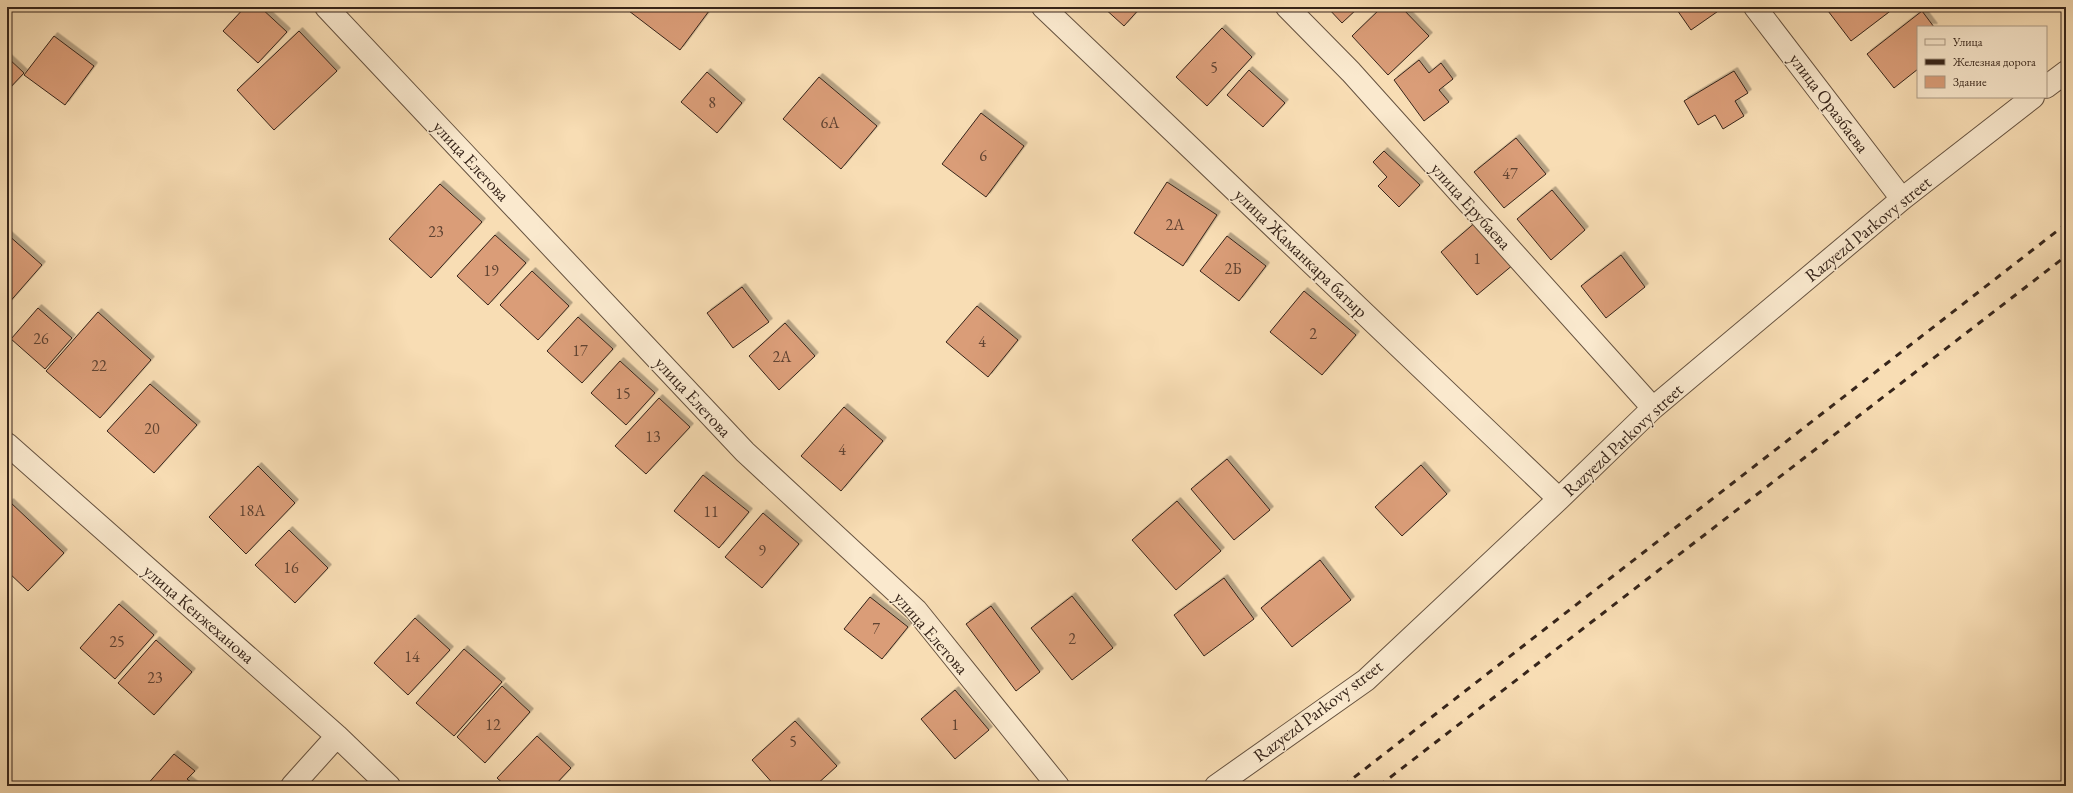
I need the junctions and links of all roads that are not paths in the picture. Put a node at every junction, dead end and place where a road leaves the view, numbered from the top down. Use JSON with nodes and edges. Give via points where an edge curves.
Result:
{"nodes":[{"id":1,"x":326,"y":7,"type":"edge"},
{"id":2,"x":1043,"y":7,"type":"edge"},
{"id":3,"x":1287,"y":7,"type":"edge"},
{"id":4,"x":1755,"y":7,"type":"edge"},
{"id":5,"x":2066,"y":72,"type":"edge"},
{"id":6,"x":2047,"y":86,"type":"edge"},
{"id":7,"x":2032,"y":98,"type":"edge"},
{"id":8,"x":1902,"y":200,"type":"junction"},
{"id":9,"x":1653,"y":408,"type":"junction"},
{"id":10,"x":7,"y":444,"type":"edge"},
{"id":11,"x":1559,"y":499,"type":"junction"},
{"id":12,"x":337,"y":736,"type":"junction"},
{"id":13,"x":292,"y":786,"type":"edge"},
{"id":14,"x":389,"y":786,"type":"edge"},
{"id":15,"x":1058,"y":786,"type":"edge"},
{"id":16,"x":1216,"y":786,"type":"edge"}],
"edges":[{"from":1,"to":15,"type":"street","name":"улица Елетова","via":[[745,452],[916,610]]},
{"from":2,"to":11,"type":"street","name":"улица Жаманкара батыр"},
{"from":3,"to":9,"type":"street","name":"улица Ерубаева","via":[[1351,72]]},
{"from":4,"to":8,"type":"street","name":"улица Оразбаева"},
{"from":5,"to":6,"type":"street"},
{"from":7,"to":8,"type":"street","name":"Razyezd Parkovy street"},
{"from":8,"to":9,"type":"street","name":"Razyezd Parkovy street"},
{"from":9,"to":11,"type":"street","name":"Razyezd Parkovy street"},
{"from":10,"to":12,"type":"street","name":"улица Кенжеханова"},
{"from":11,"to":16,"type":"street","name":"Razyezd Parkovy street","via":[[1366,680]]},
{"from":12,"to":13,"type":"street"},
{"from":12,"to":14,"type":"street","name":"улица Кенжеханова"}]}
